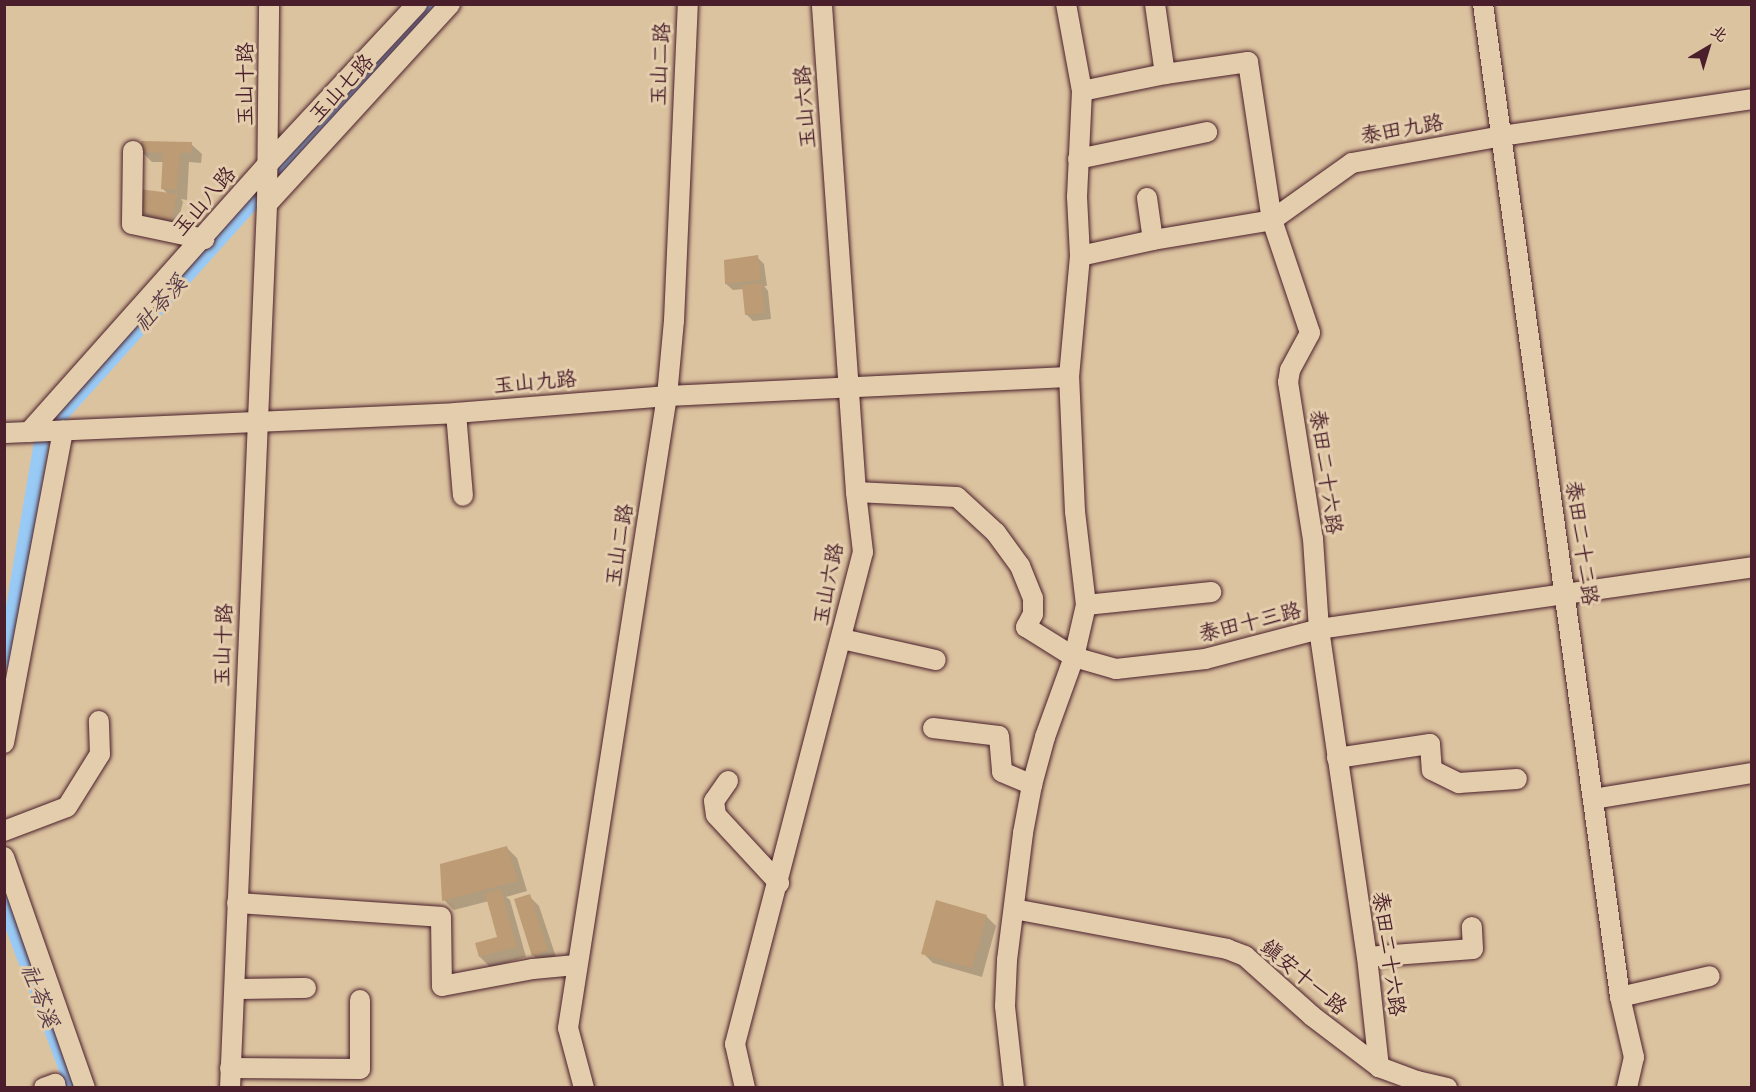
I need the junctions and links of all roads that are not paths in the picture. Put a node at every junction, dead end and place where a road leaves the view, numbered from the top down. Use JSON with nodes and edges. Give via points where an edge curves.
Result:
{"nodes":[{"id":1,"x":269,"y":4,"type":"edge"},
{"id":2,"x":417,"y":4,"type":"edge"},
{"id":3,"x":450,"y":4,"type":"edge"},
{"id":4,"x":688,"y":4,"type":"edge"},
{"id":5,"x":822,"y":4,"type":"edge"},
{"id":6,"x":1066,"y":4,"type":"edge"},
{"id":7,"x":1155,"y":4,"type":"edge"},
{"id":8,"x":1484,"y":4,"type":"edge"},
{"id":9,"x":1165,"y":74,"type":"junction"},
{"id":10,"x":1082,"y":91,"type":"junction"},
{"id":11,"x":1752,"y":99,"type":"edge"},
{"id":12,"x":1206,"y":132,"type":"dead end"},
{"id":13,"x":1502,"y":136,"type":"junction"},
{"id":14,"x":133,"y":151,"type":"dead end"},
{"id":15,"x":1078,"y":159,"type":"junction"},
{"id":16,"x":268,"y":164,"type":"junction"},
{"id":17,"x":1147,"y":198,"type":"dead end"},
{"id":18,"x":267,"y":204,"type":"junction"},
{"id":19,"x":1272,"y":220,"type":"junction"},
{"id":20,"x":204,"y":239,"type":"junction"},
{"id":21,"x":1153,"y":240,"type":"junction"},
{"id":22,"x":1080,"y":256,"type":"junction"},
{"id":23,"x":1069,"y":376,"type":"junction"},
{"id":24,"x":849,"y":387,"type":"junction"},
{"id":25,"x":667,"y":396,"type":"junction"},
{"id":26,"x":456,"y":413,"type":"junction"},
{"id":27,"x":256,"y":422,"type":"junction"},
{"id":28,"x":63,"y":431,"type":"junction"},
{"id":29,"x":34,"y":432,"type":"junction"},
{"id":30,"x":4,"y":433,"type":"edge"},
{"id":31,"x":856,"y":492,"type":"junction"},
{"id":32,"x":463,"y":496,"type":"dead end"},
{"id":33,"x":1752,"y":567,"type":"edge"},
{"id":34,"x":1211,"y":592,"type":"dead end"},
{"id":35,"x":1565,"y":592,"type":"junction"},
{"id":36,"x":1086,"y":605,"type":"junction"},
{"id":37,"x":1319,"y":629,"type":"junction"},
{"id":38,"x":842,"y":639,"type":"junction"},
{"id":39,"x":1074,"y":657,"type":"junction"},
{"id":40,"x":936,"y":660,"type":"dead end"},
{"id":41,"x":99,"y":721,"type":"dead end"},
{"id":42,"x":933,"y":728,"type":"dead end"},
{"id":43,"x":4,"y":744,"type":"edge"},
{"id":44,"x":1337,"y":758,"type":"junction"},
{"id":45,"x":1752,"y":773,"type":"edge"},
{"id":46,"x":1518,"y":779,"type":"dead end"},
{"id":47,"x":728,"y":781,"type":"dead end"},
{"id":48,"x":1032,"y":785,"type":"junction"},
{"id":49,"x":1593,"y":799,"type":"junction"},
{"id":50,"x":4,"y":831,"type":"edge"},
{"id":51,"x":4,"y":857,"type":"edge"},
{"id":52,"x":779,"y":883,"type":"junction"},
{"id":53,"x":237,"y":903,"type":"junction"},
{"id":54,"x":1014,"y":909,"type":"junction"},
{"id":55,"x":1472,"y":927,"type":"dead end"},
{"id":56,"x":1367,"y":957,"type":"junction"},
{"id":57,"x":576,"y":965,"type":"junction"},
{"id":58,"x":1710,"y":976,"type":"dead end"},
{"id":59,"x":306,"y":988,"type":"dead end"},
{"id":60,"x":235,"y":989,"type":"junction"},
{"id":61,"x":1620,"y":997,"type":"junction"},
{"id":62,"x":360,"y":1000,"type":"dead end"},
{"id":63,"x":1379,"y":1067,"type":"junction"},
{"id":64,"x":231,"y":1068,"type":"junction"},
{"id":65,"x":1410,"y":1084,"type":"edge"},
{"id":66,"x":44,"y":1088,"type":"edge"},
{"id":67,"x":56,"y":1088,"type":"edge"},
{"id":68,"x":85,"y":1088,"type":"edge"},
{"id":69,"x":230,"y":1088,"type":"edge"},
{"id":70,"x":584,"y":1088,"type":"edge"},
{"id":71,"x":745,"y":1088,"type":"edge"},
{"id":72,"x":1014,"y":1088,"type":"edge"},
{"id":73,"x":1447,"y":1088,"type":"edge"},
{"id":74,"x":1627,"y":1088,"type":"edge"}],
"edges":[{"from":1,"to":16,"type":"street","name":"玉山十路"},
{"from":2,"to":16,"type":"street","name":"玉山八路"},
{"from":3,"to":18,"type":"street","name":"玉山七路"},
{"from":4,"to":25,"type":"street","name":"玉山二路"},
{"from":5,"to":24,"type":"street","name":"玉山六路"},
{"from":6,"to":10,"type":"street"},
{"from":7,"to":9,"type":"street"},
{"from":8,"to":13,"type":"street","name":"泰田二十二路"},
{"from":9,"to":10,"type":"street","name":"泰田二十六路"},
{"from":9,"to":19,"type":"street","name":"泰田二十六路","via":[[1248,62]]},
{"from":10,"to":15,"type":"street"},
{"from":11,"to":13,"type":"street","name":"泰田九路"},
{"from":12,"to":15,"type":"street"},
{"from":13,"to":19,"type":"street","name":"泰田九路","via":[[1352,163]]},
{"from":13,"to":35,"type":"street","name":"泰田二十二路"},
{"from":14,"to":20,"type":"street","via":[[132,224]]},
{"from":15,"to":22,"type":"street"},
{"from":16,"to":18,"type":"street","name":"玉山十路"},
{"from":16,"to":20,"type":"street","name":"玉山八路"},
{"from":17,"to":21,"type":"street"},
{"from":18,"to":27,"type":"street","name":"玉山十路"},
{"from":19,"to":21,"type":"street","name":"泰田九路"},
{"from":19,"to":37,"type":"street","name":"泰田二十六路","via":[[1310,333],[1290,369],[1288,382],[1312,539]]},
{"from":20,"to":29,"type":"street","name":"玉山八路"},
{"from":21,"to":22,"type":"street","name":"泰田九路"},
{"from":22,"to":23,"type":"street"},
{"from":23,"to":24,"type":"street","name":"玉山九路"},
{"from":23,"to":36,"type":"street","via":[[1075,512]]},
{"from":24,"to":25,"type":"street","name":"玉山九路"},
{"from":24,"to":31,"type":"street","name":"玉山六路"},
{"from":25,"to":26,"type":"street","name":"玉山九路"},
{"from":25,"to":57,"type":"street","name":"玉山二路"},
{"from":26,"to":27,"type":"street","name":"玉山九路"},
{"from":26,"to":32,"type":"street"},
{"from":27,"to":28,"type":"street","name":"玉山九路"},
{"from":27,"to":53,"type":"street","name":"玉山十路"},
{"from":28,"to":29,"type":"street","name":"玉山九路"},
{"from":28,"to":43,"type":"street"},
{"from":29,"to":30,"type":"street","name":"玉山九路"},
{"from":31,"to":38,"type":"street","name":"玉山六路","via":[[863,552]]},
{"from":31,"to":39,"type":"street","name":"泰田十三路","via":[[957,497],[996,533],[1020,566],[1033,598],[1033,614],[1026,627]]},
{"from":33,"to":35,"type":"street","name":"泰田十三路"},
{"from":34,"to":36,"type":"street"},
{"from":35,"to":37,"type":"street","name":"泰田十三路"},
{"from":35,"to":49,"type":"street","name":"泰田二十二路"},
{"from":36,"to":39,"type":"street"},
{"from":37,"to":39,"type":"street","name":"泰田十三路","via":[[1205,659],[1116,669]]},
{"from":37,"to":44,"type":"street","name":"泰田二十六路"},
{"from":38,"to":40,"type":"street"},
{"from":38,"to":52,"type":"street","name":"玉山六路"},
{"from":39,"to":48,"type":"street"},
{"from":41,"to":50,"type":"street","via":[[100,754],[67,807]]},
{"from":42,"to":48,"type":"street","via":[[999,736],[1002,772]]},
{"from":44,"to":46,"type":"street","via":[[1430,744],[1432,770],[1459,783]]},
{"from":44,"to":56,"type":"street","name":"泰田二十六路"},
{"from":45,"to":49,"type":"street"},
{"from":47,"to":52,"type":"street","via":[[714,801],[716,815]]},
{"from":48,"to":54,"type":"street"},
{"from":49,"to":61,"type":"street","name":"泰田二十二路"},
{"from":51,"to":68,"type":"street"},
{"from":52,"to":71,"type":"street","name":"玉山六路","via":[[735,1044]]},
{"from":53,"to":57,"type":"street","via":[[441,917],[441,986]]},
{"from":53,"to":60,"type":"street","name":"玉山十路"},
{"from":54,"to":63,"type":"street","name":"鎮安十一路","via":[[1227,949],[1245,956],[1312,1016]]},
{"from":54,"to":72,"type":"street","via":[[1005,1006]]},
{"from":55,"to":56,"type":"street","via":[[1473,949]]},
{"from":56,"to":63,"type":"street","name":"泰田二十六路"},
{"from":57,"to":70,"type":"street","name":"玉山二路","via":[[568,1028]]},
{"from":58,"to":61,"type":"street"},
{"from":59,"to":60,"type":"street"},
{"from":60,"to":64,"type":"street","name":"玉山十路"},
{"from":61,"to":74,"type":"street","name":"泰田二十二路","via":[[1634,1057]]},
{"from":62,"to":64,"type":"street","via":[[360,1069]]},
{"from":63,"to":65,"type":"street","name":"鎮安十一路"},
{"from":64,"to":69,"type":"street","name":"玉山十路"},
{"from":65,"to":73,"type":"street","name":"鎮安十一路"},
{"from":66,"to":67,"type":"street","via":[[55,1084]]}]}
